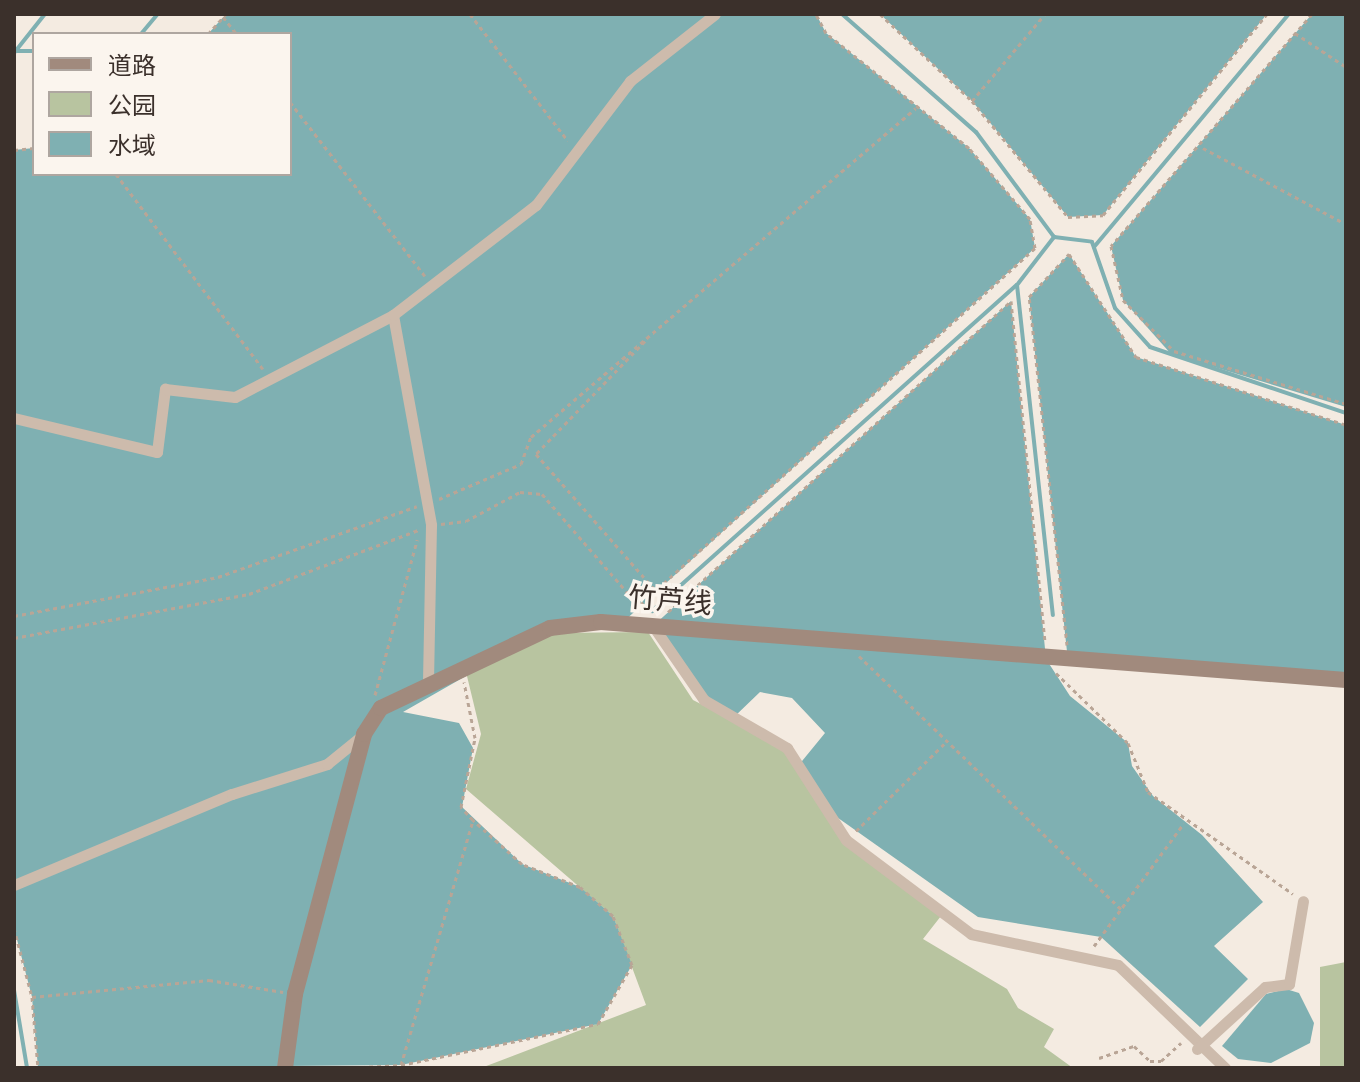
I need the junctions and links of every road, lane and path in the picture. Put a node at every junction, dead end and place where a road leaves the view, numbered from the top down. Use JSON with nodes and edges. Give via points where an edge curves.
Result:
{"nodes":[{"id":1,"x":470,"y":14,"type":"edge"},
{"id":2,"x":715,"y":14,"type":"edge"},
{"id":3,"x":816,"y":14,"type":"edge"},
{"id":4,"x":880,"y":14,"type":"edge"},
{"id":5,"x":1045,"y":14,"type":"edge"},
{"id":6,"x":1267,"y":14,"type":"edge"},
{"id":7,"x":1312,"y":14,"type":"edge"},
{"id":8,"x":225,"y":15,"type":"edge"},
{"id":9,"x":210,"y":32,"type":"edge"},
{"id":10,"x":236,"y":32,"type":"edge"},
{"id":11,"x":1295,"y":33,"type":"junction"},
{"id":12,"x":1346,"y":67,"type":"edge"},
{"id":13,"x":972,"y":101,"type":"junction"},
{"id":14,"x":292,"y":105,"type":"edge"},
{"id":15,"x":916,"y":108,"type":"junction"},
{"id":16,"x":1203,"y":148,"type":"junction"},
{"id":17,"x":575,"y":150,"type":"junction"},
{"id":18,"x":118,"y":176,"type":"edge"},
{"id":19,"x":1346,"y":224,"type":"edge"},
{"id":20,"x":433,"y":286,"type":"junction"},
{"id":21,"x":393,"y":315,"type":"junction"},
{"id":22,"x":659,"y":327,"type":"junction"},
{"id":23,"x":269,"y":378,"type":"junction"},
{"id":24,"x":1346,"y":404,"type":"edge"},
{"id":25,"x":14,"y":418,"type":"edge"},
{"id":26,"x":1346,"y":425,"type":"edge"},
{"id":27,"x":428,"y":518,"type":"junction"},
{"id":28,"x":656,"y":591,"type":"junction"},
{"id":29,"x":14,"y":616,"type":"edge"},
{"id":30,"x":653,"y":626,"type":"junction"},
{"id":31,"x":14,"y":638,"type":"edge"},
{"id":32,"x":844,"y":642,"type":"junction"},
{"id":33,"x":1046,"y":659,"type":"junction"},
{"id":34,"x":1068,"y":661,"type":"junction"},
{"id":35,"x":462,"y":670,"type":"junction"},
{"id":36,"x":1346,"y":680,"type":"edge"},
{"id":37,"x":428,"y":686,"type":"junction"},
{"id":38,"x":372,"y":705,"type":"dead end"},
{"id":39,"x":364,"y":734,"type":"junction"},
{"id":40,"x":947,"y":741,"type":"junction"},
{"id":41,"x":473,"y":820,"type":"junction"},
{"id":42,"x":1184,"y":823,"type":"junction"},
{"id":43,"x":846,"y":840,"type":"junction"},
{"id":44,"x":14,"y":885,"type":"edge"},
{"id":45,"x":1303,"y":901,"type":"joint"},
{"id":46,"x":1121,"y":909,"type":"junction"},
{"id":47,"x":14,"y":928,"type":"edge"},
{"id":48,"x":1085,"y":958,"type":"junction"},
{"id":49,"x":295,"y":994,"type":"junction"},
{"id":50,"x":32,"y":997,"type":"junction"},
{"id":51,"x":1187,"y":1037,"type":"junction"},
{"id":52,"x":1197,"y":1049,"type":"junction"},
{"id":53,"x":1099,"y":1058,"type":"dead end"},
{"id":54,"x":401,"y":1065,"type":"junction"},
{"id":55,"x":38,"y":1068,"type":"edge"},
{"id":56,"x":285,"y":1068,"type":"edge"},
{"id":57,"x":345,"y":1068,"type":"edge"},
{"id":58,"x":1225,"y":1068,"type":"edge"}],
"edges":[{"from":1,"to":17,"type":"path"},
{"from":2,"to":17,"type":"street","via":[[630,81]]},
{"from":3,"to":15,"type":"path","via":[[826,33]]},
{"from":4,"to":13,"type":"path"},
{"from":5,"to":13,"type":"path"},
{"from":6,"to":13,"type":"path","via":[[1103,215],[1068,217]]},
{"from":7,"to":11,"type":"path"},
{"from":8,"to":9,"type":"path"},
{"from":8,"to":10,"type":"path"},
{"from":11,"to":12,"type":"path"},
{"from":11,"to":16,"type":"path"},
{"from":14,"to":20,"type":"path"},
{"from":15,"to":22,"type":"path"},
{"from":15,"to":28,"type":"path","via":[[969,148],[1030,219],[1035,248]]},
{"from":16,"to":19,"type":"path"},
{"from":16,"to":24,"type":"path","via":[[1111,246],[1123,300],[1174,351]]},
{"from":17,"to":20,"type":"street","via":[[536,205]]},
{"from":18,"to":23,"type":"path"},
{"from":20,"to":21,"type":"street"},
{"from":21,"to":23,"type":"street"},
{"from":21,"to":27,"type":"street"},
{"from":22,"to":27,"type":"path","via":[[531,437],[521,464]]},
{"from":22,"to":28,"type":"path","via":[[536,454]]},
{"from":23,"to":25,"type":"street","via":[[235,397],[165,389],[157,452]]},
{"from":26,"to":34,"type":"path","via":[[1136,357],[1069,254],[1029,297]]},
{"from":27,"to":28,"type":"path","via":[[466,521],[520,492],[542,494],[639,606]]},
{"from":27,"to":29,"type":"path","via":[[348,525],[218,577]]},
{"from":27,"to":31,"type":"path","via":[[249,594]]},
{"from":27,"to":37,"type":"street"},
{"from":27,"to":38,"type":"path"},
{"from":30,"to":32,"type":"street","name":"竹芦线"},
{"from":30,"to":33,"type":"path","via":[[1011,301]]},
{"from":30,"to":35,"type":"street","name":"竹芦线","via":[[550,628]]},
{"from":30,"to":43,"type":"street","via":[[704,700],[787,748]]},
{"from":32,"to":33,"type":"street","name":"竹芦线"},
{"from":32,"to":40,"type":"path"},
{"from":33,"to":34,"type":"street","name":"竹芦线"},
{"from":33,"to":42,"type":"path","via":[[1128,743],[1148,792]]},
{"from":34,"to":36,"type":"street","name":"竹芦线"},
{"from":35,"to":37,"type":"street","name":"竹芦线"},
{"from":35,"to":41,"type":"path","via":[[475,738],[461,807]]},
{"from":37,"to":39,"type":"street","name":"竹芦线","via":[[381,708]]},
{"from":39,"to":44,"type":"street","via":[[327,764],[232,794]]},
{"from":39,"to":49,"type":"street","name":"竹芦线"},
{"from":40,"to":43,"type":"path"},
{"from":40,"to":46,"type":"path"},
{"from":41,"to":54,"type":"path"},
{"from":41,"to":54,"type":"path","via":[[522,864],[580,887],[613,916],[632,965],[598,1024]]},
{"from":42,"to":45,"type":"path"},
{"from":42,"to":46,"type":"path"},
{"from":43,"to":48,"type":"street","via":[[971,934]]},
{"from":45,"to":52,"type":"street","via":[[1289,984],[1265,987]]},
{"from":46,"to":48,"type":"path"},
{"from":47,"to":50,"type":"path"},
{"from":48,"to":51,"type":"street","via":[[1118,965]]},
{"from":49,"to":50,"type":"path","via":[[209,980]]},
{"from":49,"to":56,"type":"street","name":"竹芦线"},
{"from":50,"to":55,"type":"path"},
{"from":51,"to":52,"type":"street"},
{"from":51,"to":53,"type":"path","via":[[1161,1061],[1150,1061],[1134,1046]]},
{"from":52,"to":58,"type":"street"},
{"from":54,"to":57,"type":"path"}]}
